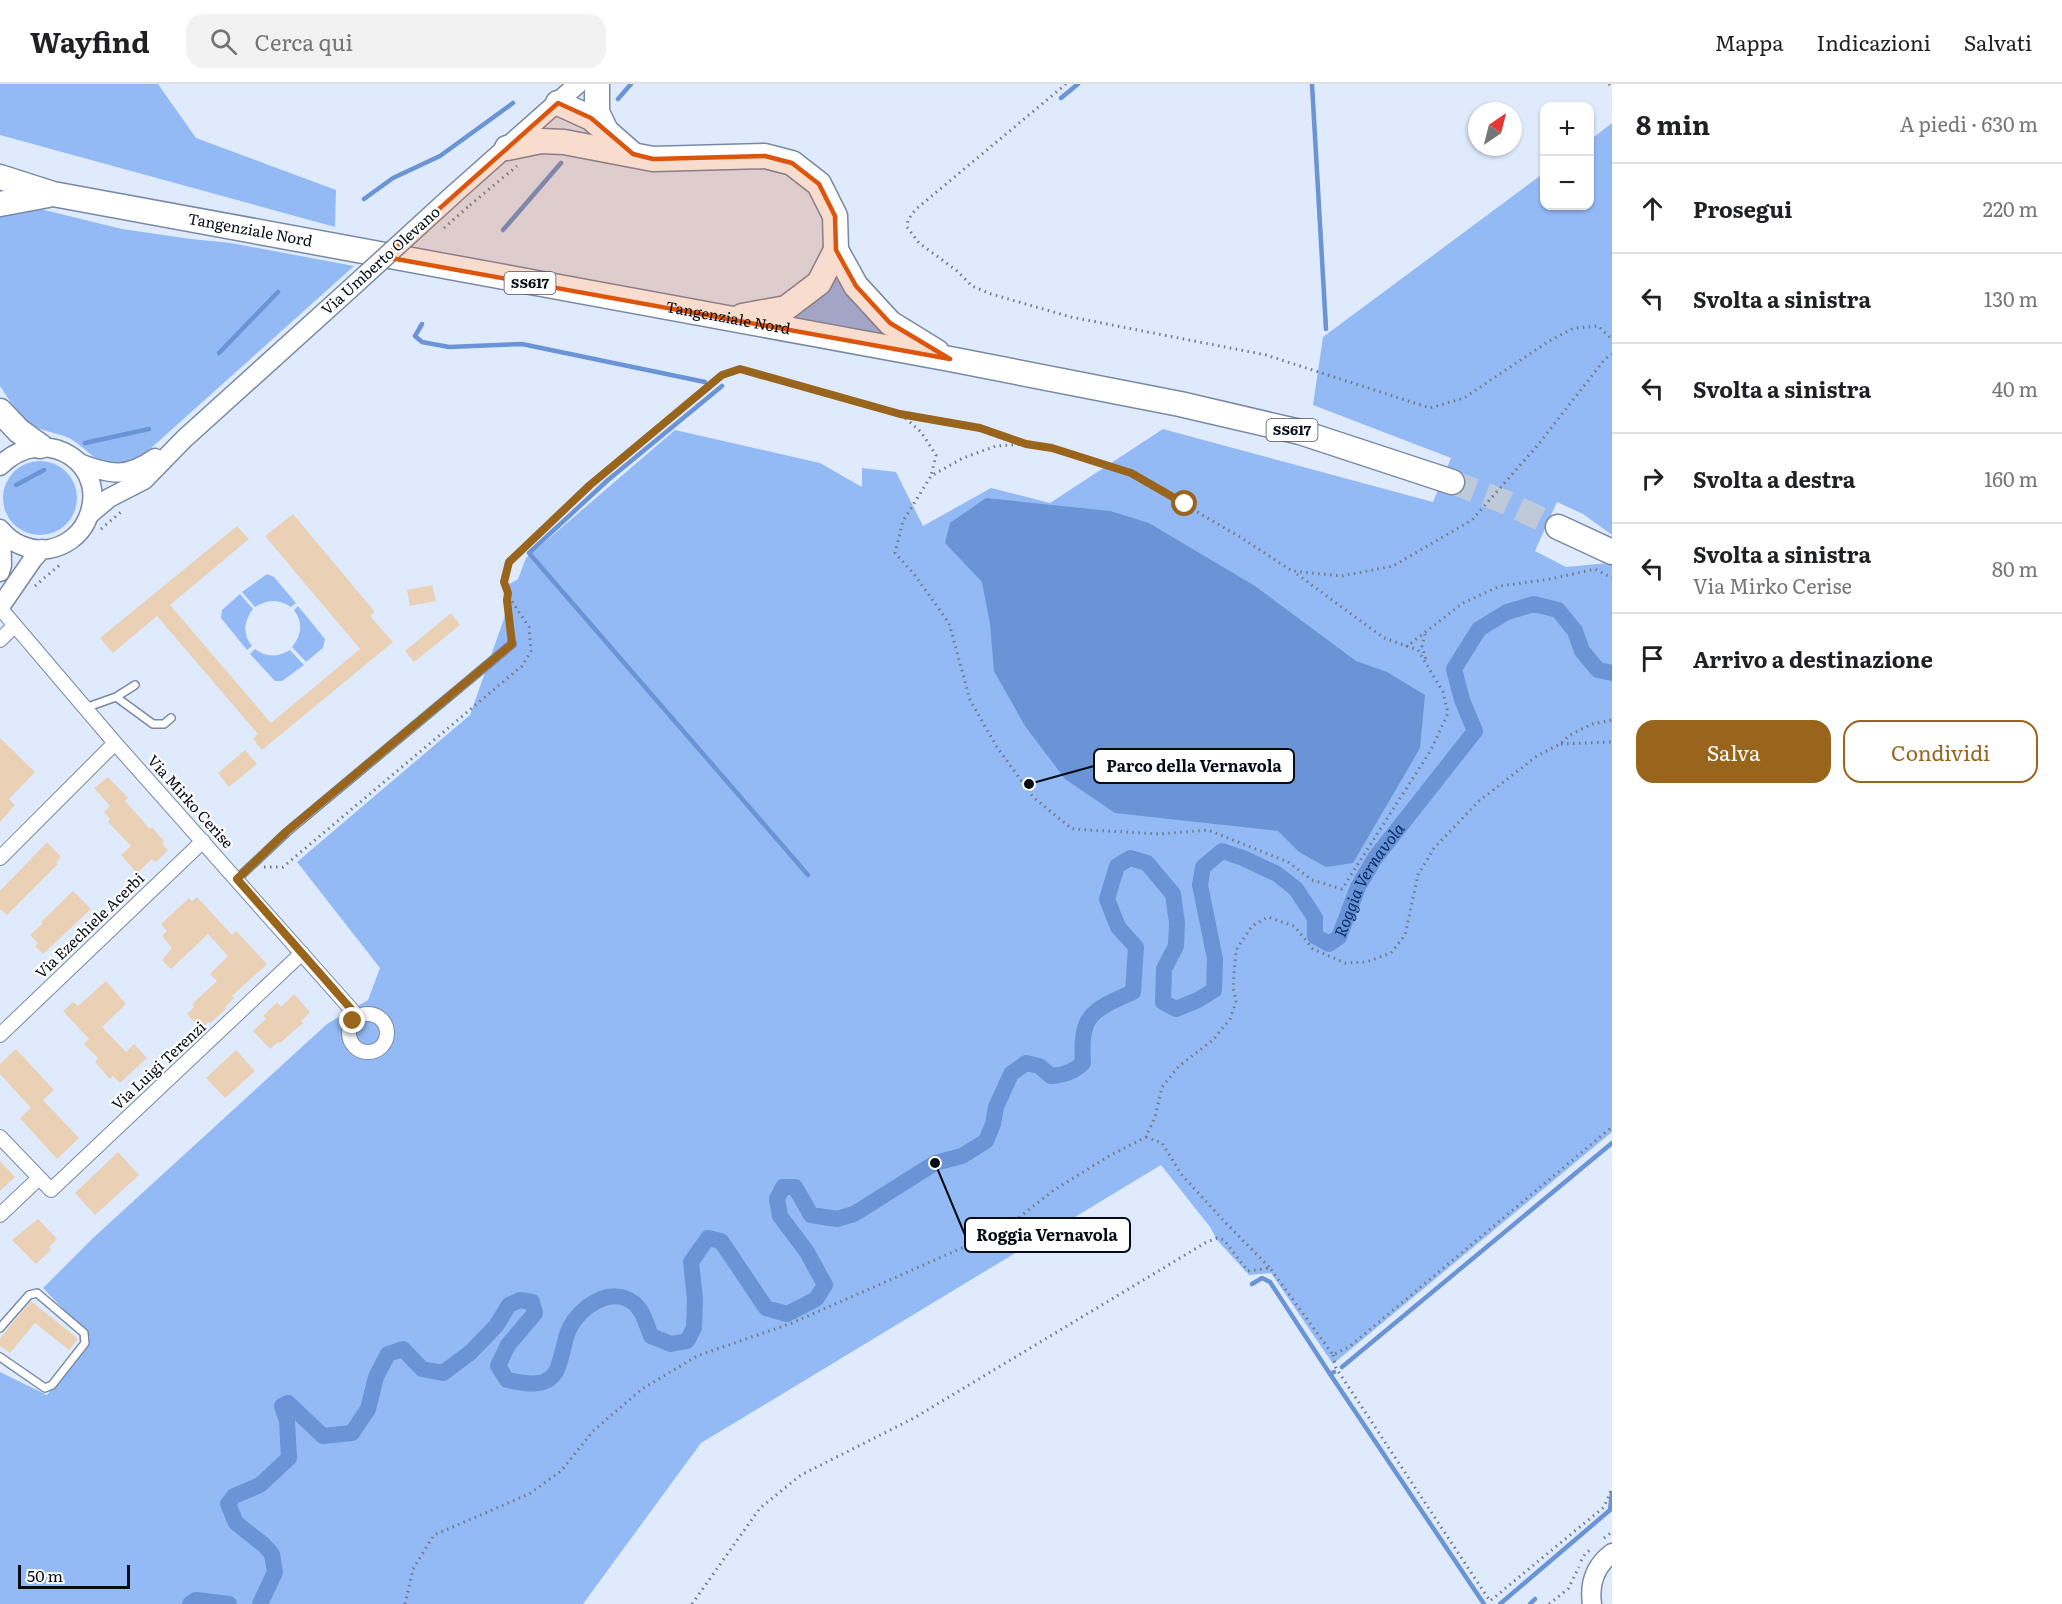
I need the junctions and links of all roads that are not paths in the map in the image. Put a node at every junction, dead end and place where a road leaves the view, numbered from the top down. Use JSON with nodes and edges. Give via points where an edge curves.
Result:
{"nodes":[{"id":1,"x":578,"y":84,"type":"edge"},
{"id":2,"x":597,"y":84,"type":"edge"},
{"id":3,"x":558,"y":103,"type":"junction"},
{"id":4,"x":597,"y":140,"type":"junction"},
{"id":5,"x":507,"y":148,"type":"junction"},
{"id":6,"x":0,"y":177,"type":"edge"},
{"id":7,"x":53,"y":194,"type":"junction"},
{"id":8,"x":0,"y":204,"type":"edge"},
{"id":9,"x":836,"y":250,"type":"junction"},
{"id":10,"x":726,"y":318,"type":"junction"},
{"id":11,"x":950,"y":359,"type":"junction"},
{"id":12,"x":0,"y":411,"type":"edge"},
{"id":13,"x":184,"y":439,"type":"junction"},
{"id":14,"x":40,"y":446,"type":"junction"},
{"id":15,"x":79,"y":463,"type":"junction"},
{"id":16,"x":0,"y":466,"type":"edge"},
{"id":17,"x":1452,"y":482,"type":"tunnel mouth"},
{"id":18,"x":90,"y":514,"type":"junction"},
{"id":19,"x":1558,"y":527,"type":"tunnel mouth"},
{"id":20,"x":1,"y":530,"type":"edge"},
{"id":21,"x":42,"y":549,"type":"junction"},
{"id":22,"x":1604,"y":557,"type":"edge"},
{"id":23,"x":0,"y":572,"type":"edge"},
{"id":24,"x":0,"y":608,"type":"edge"},
{"id":25,"x":14,"y":626,"type":"junction"},
{"id":26,"x":0,"y":640,"type":"edge"},
{"id":27,"x":512,"y":644,"type":"road end"},
{"id":28,"x":135,"y":685,"type":"dead end"},
{"id":29,"x":116,"y":697,"type":"junction"},
{"id":30,"x":85,"y":708,"type":"junction"},
{"id":31,"x":171,"y":718,"type":"dead end"},
{"id":32,"x":115,"y":743,"type":"junction"},
{"id":33,"x":203,"y":841,"type":"junction"},
{"id":34,"x":0,"y":858,"type":"edge"},
{"id":35,"x":237,"y":879,"type":"junction"},
{"id":36,"x":302,"y":953,"type":"junction"},
{"id":37,"x":358,"y":1017,"type":"dead end"},
{"id":38,"x":0,"y":1035,"type":"edge"},
{"id":39,"x":0,"y":1137,"type":"edge"},
{"id":40,"x":39,"y":1178,"type":"junction"},
{"id":41,"x":0,"y":1215,"type":"edge"},
{"id":42,"x":0,"y":1328,"type":"edge"},
{"id":43,"x":0,"y":1356,"type":"edge"},
{"id":44,"x":1612,"y":1552,"type":"edge"},
{"id":45,"x":1591,"y":1604,"type":"edge"}],
"edges":[{"from":1,"to":3,"type":"street","name":"Via Umberto Olevano"},
{"from":2,"to":4,"type":"highway"},
{"from":3,"to":4,"type":"highway","via":[[591,118]]},
{"from":3,"to":5,"type":"street","name":"Via Umberto Olevano"},
{"from":4,"to":5,"type":"highway","via":[[541,141]]},
{"from":4,"to":9,"type":"highway","via":[[653,159],[765,156],[792,163],[819,184],[835,216]]},
{"from":5,"to":13,"type":"street","name":"Via Umberto Olevano","bridge":true},
{"from":6,"to":7,"type":"highway","name":"Tangenziale Nord","number":"SS617"},
{"from":7,"to":8,"type":"highway"},
{"from":7,"to":10,"type":"highway","name":"Tangenziale Nord","number":"SS617"},
{"from":9,"to":10,"type":"highway","via":[[819,283],[786,308]]},
{"from":9,"to":11,"type":"highway","via":[[856,286],[890,323]]},
{"from":10,"to":11,"type":"highway","name":"Tangenziale Nord","number":"SS617"},
{"from":11,"to":17,"type":"highway","name":"Tangenziale Nord","number":"SS617","via":[[1300,432]]},
{"from":12,"to":14,"type":"highway"},
{"from":13,"to":15,"type":"street","name":"Via Umberto Olevano","via":[[145,465],[125,473],[113,474]]},
{"from":13,"to":18,"type":"street","name":"Via Umberto Olevano","via":[[144,480],[109,498]]},
{"from":14,"to":15,"type":"street","name":"Via Umberto Olevano","via":[[64,452]]},
{"from":14,"to":16,"type":"street","via":[[17,452]]},
{"from":15,"to":18,"type":"street","via":[[92,491]]},
{"from":18,"to":21,"type":"street","name":"Via Umberto Olevano","via":[[74,538],[63,545]]},
{"from":19,"to":22,"type":"highway"},
{"from":20,"to":21,"type":"street","via":[[16,543]]},
{"from":20,"to":23,"type":"street"},
{"from":21,"to":24,"type":"street"},
{"from":24,"to":25,"type":"street","name":"Via Mirko Cerise"},
{"from":25,"to":26,"type":"street"},
{"from":25,"to":30,"type":"street","name":"Via Mirko Cerise"},
{"from":27,"to":35,"type":"lane","via":[[286,832]]},
{"from":28,"to":29,"type":"lane"},
{"from":29,"to":30,"type":"lane"},
{"from":29,"to":31,"type":"lane","via":[[153,724],[164,724]]},
{"from":30,"to":32,"type":"street","name":"Via Mirko Cerise"},
{"from":32,"to":33,"type":"street","name":"Via Mirko Cerise"},
{"from":32,"to":34,"type":"street"},
{"from":33,"to":35,"type":"street","name":"Via Mirko Cerise"},
{"from":33,"to":38,"type":"street","name":"Via Ezechiele Acerbi"},
{"from":35,"to":36,"type":"street","name":"Via Mirko Cerise"},
{"from":36,"to":37,"type":"street","name":"Via Mirko Cerise"},
{"from":36,"to":40,"type":"street","name":"Via Luigi Terenzi","via":[[51,1191]]},
{"from":39,"to":40,"type":"street"},
{"from":40,"to":41,"type":"street"},
{"from":42,"to":43,"type":"lane","via":[[29,1295],[37,1293],[84,1333],[86,1343],[52,1385],[45,1388]]},
{"from":44,"to":45,"type":"street","via":[[1595,1572]]}]}
